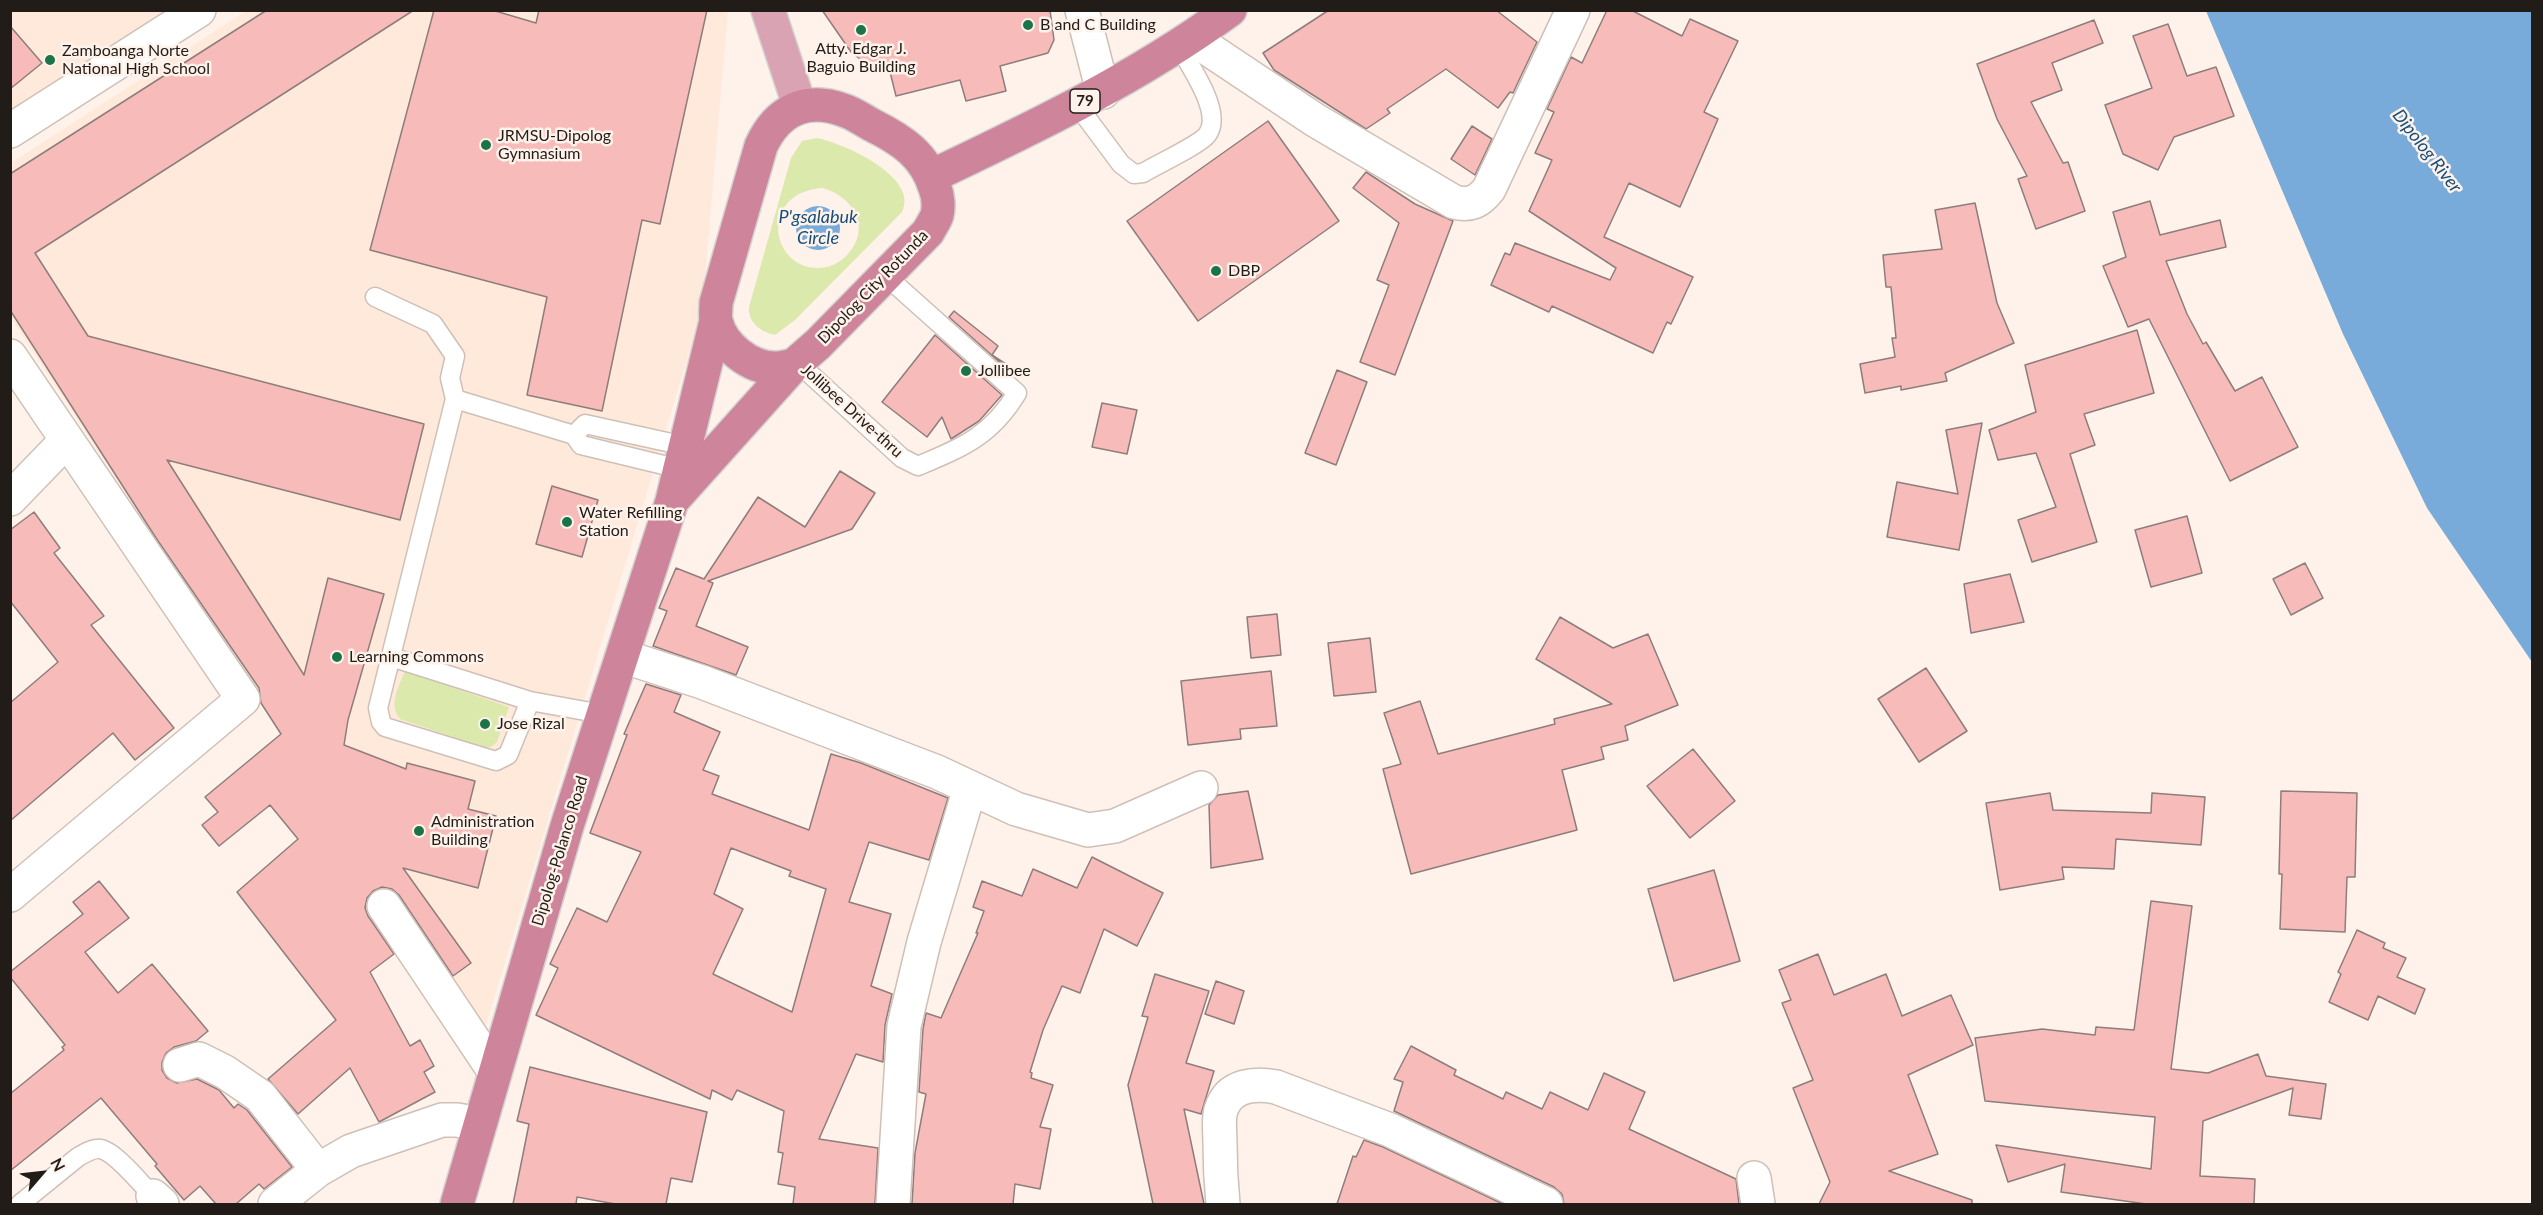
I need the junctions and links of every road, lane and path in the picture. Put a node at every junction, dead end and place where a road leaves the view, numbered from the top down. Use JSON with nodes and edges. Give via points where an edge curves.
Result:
{"nodes":[{"id":1,"x":199,"y":10,"type":"edge"},
{"id":2,"x":768,"y":10,"type":"edge"},
{"id":3,"x":1082,"y":10,"type":"edge"},
{"id":4,"x":1230,"y":10,"type":"edge"},
{"id":5,"x":1573,"y":10,"type":"edge"},
{"id":6,"x":1186,"y":42,"type":"junction"},
{"id":7,"x":1090,"y":98,"type":"junction"},
{"id":8,"x":800,"y":107,"type":"junction"},
{"id":9,"x":10,"y":131,"type":"edge"},
{"id":10,"x":932,"y":176,"type":"junction"},
{"id":11,"x":886,"y":276,"type":"junction"},
{"id":12,"x":375,"y":297,"type":"dead end"},
{"id":13,"x":716,"y":321,"type":"junction"},
{"id":14,"x":10,"y":356,"type":"edge"},
{"id":15,"x":795,"y":363,"type":"junction"},
{"id":16,"x":455,"y":399,"type":"junction"},
{"id":17,"x":67,"y":440,"type":"junction"},
{"id":18,"x":682,"y":458,"type":"junction"},
{"id":19,"x":10,"y":499,"type":"edge"},
{"id":20,"x":672,"y":501,"type":"junction"},
{"id":21,"x":622,"y":656,"type":"junction"},
{"id":22,"x":392,"y":657,"type":"junction"},
{"id":23,"x":530,"y":701,"type":"junction"},
{"id":24,"x":602,"y":714,"type":"junction"},
{"id":25,"x":967,"y":787,"type":"junction"},
{"id":26,"x":1201,"y":788,"type":"dead end"},
{"id":27,"x":10,"y":895,"type":"edge"},
{"id":28,"x":384,"y":906,"type":"dead end"},
{"id":29,"x":180,"y":1065,"type":"dead end"},
{"id":30,"x":495,"y":1072,"type":"junction"},
{"id":31,"x":479,"y":1124,"type":"junction"},
{"id":32,"x":318,"y":1170,"type":"junction"},
{"id":33,"x":158,"y":1200,"type":"edge"},
{"id":34,"x":20,"y":1204,"type":"edge"},
{"id":35,"x":276,"y":1204,"type":"edge"},
{"id":36,"x":457,"y":1204,"type":"edge"},
{"id":37,"x":893,"y":1204,"type":"edge"},
{"id":38,"x":1223,"y":1204,"type":"edge"},
{"id":39,"x":1546,"y":1204,"type":"edge"}],
"edges":[{"from":1,"to":9,"type":"street"},
{"from":2,"to":8,"type":"main road"},
{"from":3,"to":7,"type":"street"},
{"from":4,"to":6,"type":"highway","number":"79"},
{"from":5,"to":6,"type":"street","via":[[1489,189],[1474,203],[1465,205]]},
{"from":6,"to":7,"type":"highway","number":"79"},
{"from":6,"to":7,"type":"lane","via":[[1211,107],[1212,125],[1206,136],[1143,173],[1134,174],[1121,164]]},
{"from":7,"to":10,"type":"highway","number":"79"},
{"from":8,"to":10,"type":"highway","name":"Dipolog City Rotunda","via":[[843,109],[900,139],[918,155]]},
{"from":8,"to":13,"type":"highway","via":[[783,114],[768,129],[760,146],[716,303]]},
{"from":10,"to":11,"type":"highway","name":"Dipolog City Rotunda","via":[[938,195],[937,214],[928,232]]},
{"from":11,"to":15,"type":"highway","name":"Dipolog City Rotunda"},
{"from":11,"to":15,"type":"lane","name":"Jollibee Drive-thru","via":[[1017,393],[1004,415],[980,436],[918,466],[902,458]]},
{"from":12,"to":16,"type":"lane","via":[[432,324],[439,332],[455,356],[450,378]]},
{"from":13,"to":15,"type":"highway","via":[[724,340],[758,365],[775,368]]},
{"from":13,"to":18,"type":"highway","name":"Dipolog-Polanco Road"},
{"from":14,"to":17,"type":"street"},
{"from":15,"to":20,"type":"highway","name":"Dipolog City Rotunda"},
{"from":16,"to":18,"type":"lane","via":[[574,435],[585,424]]},
{"from":16,"to":22,"type":"lane"},
{"from":17,"to":19,"type":"street"},
{"from":17,"to":27,"type":"street","via":[[243,699]]},
{"from":18,"to":20,"type":"highway","name":"Dipolog-Polanco Road"},
{"from":20,"to":21,"type":"highway","name":"Dipolog-Polanco Road"},
{"from":21,"to":24,"type":"highway","name":"Dipolog-Polanco Road"},
{"from":21,"to":25,"type":"street","via":[[702,682]]},
{"from":22,"to":23,"type":"lane"},
{"from":22,"to":23,"type":"lane","via":[[378,708],[385,727],[496,761],[508,755]]},
{"from":23,"to":24,"type":"lane"},
{"from":24,"to":30,"type":"highway","name":"Dipolog-Polanco Road"},
{"from":25,"to":26,"type":"street","via":[[1016,809],[1088,830],[1115,826]]},
{"from":25,"to":37,"type":"street","via":[[903,1026]]},
{"from":28,"to":30,"type":"street"},
{"from":29,"to":32,"type":"street","via":[[199,1059],[260,1096]]},
{"from":30,"to":31,"type":"highway","name":"Dipolog-Polanco Road"},
{"from":31,"to":32,"type":"street","via":[[442,1120],[351,1151]]},
{"from":31,"to":36,"type":"highway","name":"Dipolog-Polanco Road"},
{"from":32,"to":35,"type":"street"},
{"from":33,"to":34,"type":"lane","via":[[111,1153],[100,1149],[78,1156]]},
{"from":38,"to":39,"type":"street","via":[[1221,1110],[1227,1098],[1241,1087],[1257,1084],[1276,1087],[1390,1130]]}]}
